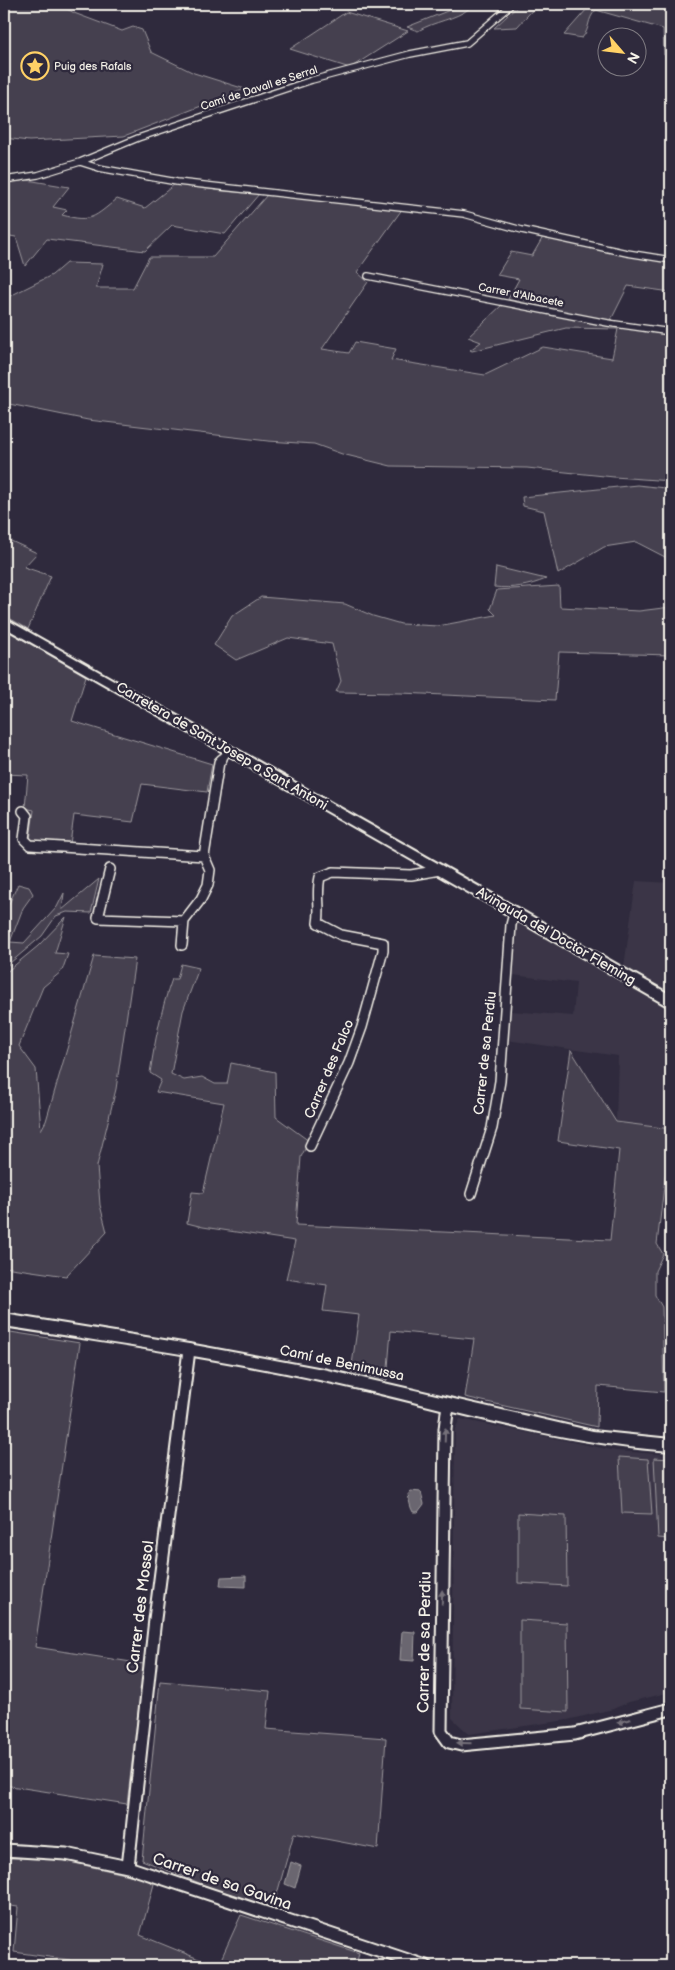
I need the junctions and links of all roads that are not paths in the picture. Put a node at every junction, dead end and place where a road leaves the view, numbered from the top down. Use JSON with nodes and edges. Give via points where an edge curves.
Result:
{"nodes":[{"id":1,"x":512,"y":4,"type":"edge"},
{"id":2,"x":80,"y":162,"type":"junction"},
{"id":3,"x":4,"y":180,"type":"edge"},
{"id":4,"x":671,"y":260,"type":"edge"},
{"id":5,"x":368,"y":276,"type":"dead end"},
{"id":6,"x":671,"y":332,"type":"edge"},
{"id":7,"x":4,"y":622,"type":"edge"},
{"id":8,"x":229,"y":750,"type":"junction"},
{"id":9,"x":23,"y":812,"type":"dead end"},
{"id":10,"x":204,"y":856,"type":"junction"},
{"id":11,"x":110,"y":869,"type":"dead end"},
{"id":12,"x":440,"y":870,"type":"junction"},
{"id":13,"x":514,"y":913,"type":"junction"},
{"id":14,"x":184,"y":921,"type":"junction"},
{"id":15,"x":182,"y":945,"type":"dead end"},
{"id":16,"x":671,"y":1002,"type":"edge"},
{"id":17,"x":310,"y":1146,"type":"dead end"},
{"id":18,"x":471,"y":1194,"type":"dead end"},
{"id":19,"x":4,"y":1320,"type":"edge"},
{"id":20,"x":189,"y":1350,"type":"junction"},
{"id":21,"x":448,"y":1404,"type":"junction"},
{"id":22,"x":671,"y":1445,"type":"edge"},
{"id":23,"x":671,"y":1709,"type":"edge"},
{"id":24,"x":4,"y":1850,"type":"edge"},
{"id":25,"x":128,"y":1867,"type":"junction"},
{"id":26,"x":426,"y":1966,"type":"edge"}],
"edges":[{"from":1,"to":2,"type":"street","name":"Camí de Davall es Serral","via":[[467,42],[312,80],[138,138]]},
{"from":2,"to":3,"type":"street","name":"Camí de Davall es Serral","via":[[38,175]]},
{"from":2,"to":4,"type":"street","via":[[177,182],[464,214],[522,230]]},
{"from":5,"to":6,"type":"street","name":"Carrer d'Albacete"},
{"from":7,"to":8,"type":"main road","name":"Carretera de Sant Josep a Sant Antoni"},
{"from":8,"to":10,"type":"street","via":[[220,762]]},
{"from":8,"to":12,"type":"main road","name":"Carretera de Sant Josep a Sant Antoni"},
{"from":9,"to":10,"type":"street","via":[[27,816],[24,839],[30,845]]},
{"from":10,"to":14,"type":"street","via":[[210,870],[208,885]]},
{"from":11,"to":14,"type":"street","via":[[98,918]]},
{"from":12,"to":13,"type":"main road","name":"Avinguda del Doctor Fleming"},
{"from":12,"to":17,"type":"street","name":"Carrer des Falco","via":[[411,875],[333,872],[320,877],[318,923],[340,935],[383,943],[383,951],[349,1063]]},
{"from":13,"to":16,"type":"main road","name":"Avinguda del Doctor Fleming"},
{"from":13,"to":18,"type":"street","name":"Carrer de sa Perdiu","via":[[500,1081],[492,1128]]},
{"from":14,"to":15,"type":"street"},
{"from":19,"to":20,"type":"street","name":"Camí de Benimussa"},
{"from":20,"to":21,"type":"street","name":"Camí de Benimussa","via":[[323,1375]]},
{"from":20,"to":25,"type":"street","name":"Carrer des Mossol"},
{"from":21,"to":22,"type":"street","name":"Camí de Benimussa","via":[[593,1436]]},
{"from":23,"to":21,"type":"street","name":"Carrer de sa Perdiu","one_way":true,"via":[[575,1734],[461,1744],[449,1742],[441,1731],[444,1439]]},
{"from":24,"to":25,"type":"street","name":"Carrer de sa Gavina","via":[[82,1855]]},
{"from":25,"to":26,"type":"street","name":"Carrer de sa Gavina"}]}
